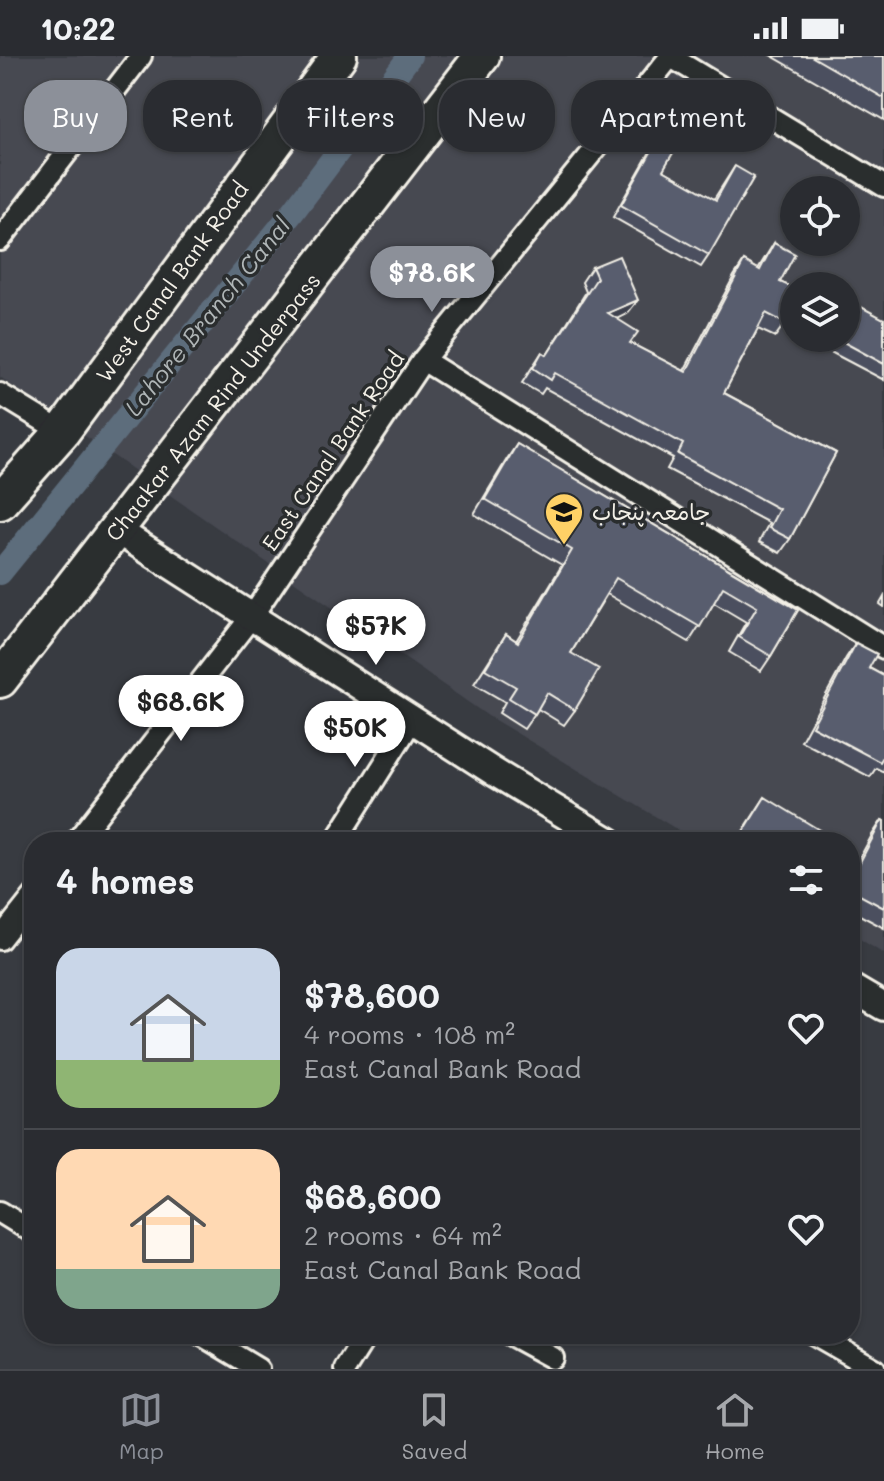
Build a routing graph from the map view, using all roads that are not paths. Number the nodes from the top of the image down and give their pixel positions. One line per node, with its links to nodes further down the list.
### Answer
1 (141, 56): 6 (street)
2 (339, 56): 9 (highway, West Canal Bank Road)
3 (482, 56): 11 (highway, Chaakar Azam Rind Underpass)
4 (671, 56): 5 (street); 7 (street, East Canal Bank Road)
5 (884, 186)
6 (0, 240)
7 (423, 360): 12 (street, East Canal Bank Road); 13 (street)
8 (0, 394): 9 (street)
9 (62, 432): 10 (highway, West Canal Bank Road)
10 (0, 502)
11 (118, 531): 12 (street); 14 (highway, Chaakar Azam Rind Underpass)
12 (252, 616): 15 (street); 16 (street, East Canal Bank Road)
13 (884, 648)
14 (0, 680)
15 (412, 720): 17 (street); 18 (street)
16 (84, 832)
17 (341, 832)
18 (576, 832)
19 (24, 909): 20 (street)
20 (0, 939)
21 (860, 993): 22 (street)
22 (884, 1007)
23 (0, 1212): 24 (street)
24 (24, 1227)
25 (230, 1344): 30 (street)
26 (361, 1344): 31 (street)
27 (527, 1344): 29 (street)
28 (831, 1344): 32 (street)
29 (553, 1358)
30 (258, 1369)
31 (345, 1369)
32 (875, 1369)

